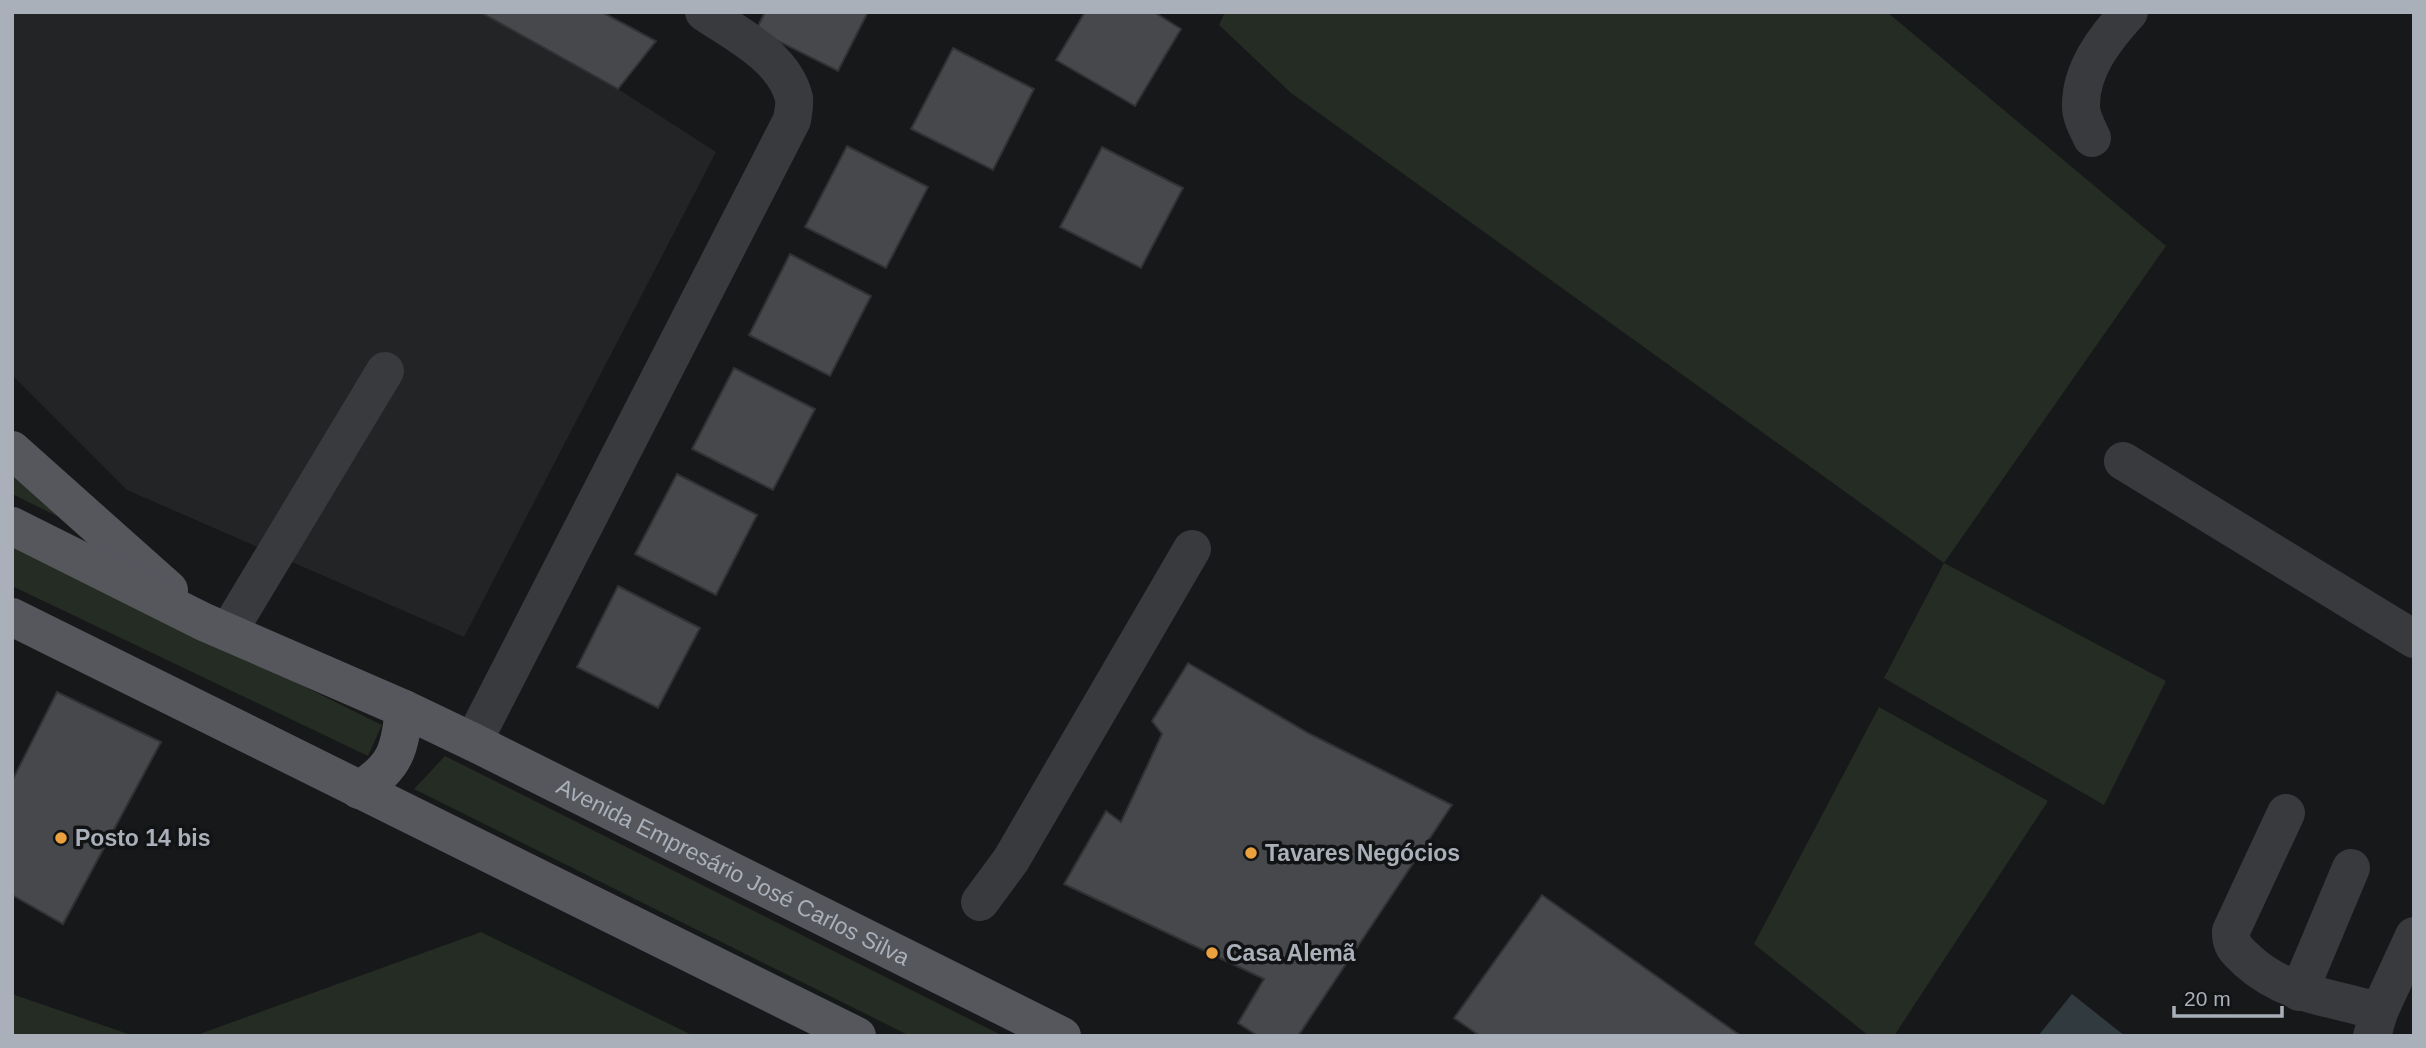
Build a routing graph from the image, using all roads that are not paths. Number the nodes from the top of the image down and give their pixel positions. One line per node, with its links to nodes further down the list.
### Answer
1 (704, 12): 13 (street)
2 (2129, 12): 3 (street)
3 (2092, 138)
4 (385, 371): 10 (street)
5 (12, 450): 10 (main road, Avenida Empresário José Carlos Silva)
6 (2123, 461): 11 (street)
7 (12, 526): 10 (main road, Avenida Empresário José Carlos Silva)
8 (1192, 550): 17 (street)
9 (12, 617): 14 (main road)
10 (216, 627): 12 (main road, Avenida Empresário José Carlos Silva)
11 (2414, 639)
12 (404, 709): 13 (main road, Avenida Empresário José Carlos Silva); 14 (main road)
13 (473, 741): 22 (main road, Avenida Empresário José Carlos Silva)
14 (359, 790): 21 (main road)
15 (2286, 813): 19 (street)
16 (2351, 868): 19 (street)
17 (980, 902)
18 (2414, 936): 20 (street)
19 (2299, 992): 20 (street)
20 (2375, 1024)
21 (857, 1036)
22 (1062, 1036)

